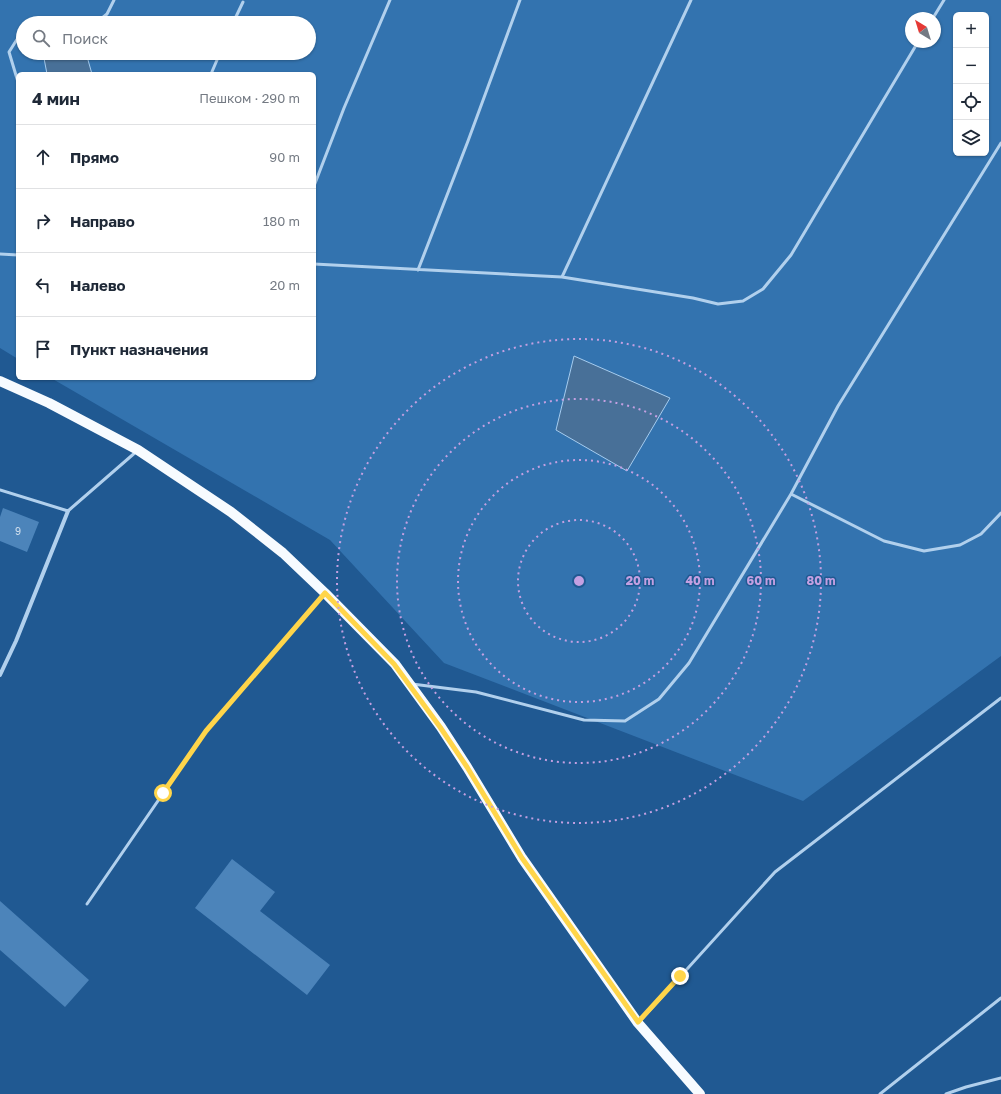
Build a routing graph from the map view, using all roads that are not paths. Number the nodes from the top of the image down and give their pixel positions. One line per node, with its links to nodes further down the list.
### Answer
1 (114, 0): 8 (lane)
2 (390, 0): 16 (lane)
3 (520, 0): 20 (lane)
4 (691, 0): 21 (lane)
5 (944, 0): 7 (lane)
6 (243, 2): 9 (lane)
7 (937, 12)
8 (105, 16)
9 (237, 16)
10 (16, 41): 14 (lane)
11 (914, 48): 21 (lane)
12 (217, 60): 13 (lane)
13 (212, 72)
14 (16, 75)
15 (1001, 143): 25 (lane)
16 (316, 181)
17 (0, 254): 18 (lane)
18 (16, 255)
19 (316, 264): 20 (lane)
20 (418, 270): 21 (lane)
21 (562, 278)
22 (0, 381): 23 (main road)
23 (138, 450): 26 (lane); 28 (main road)
24 (0, 490): 26 (lane)
25 (792, 494): 27 (lane); 30 (lane)
26 (68, 511): 29 (street)
27 (1001, 513)
28 (325, 593): 30 (main road); 32 (lane)
29 (0, 675)
30 (407, 683): 34 (main road)
31 (1001, 698): 34 (lane)
32 (87, 904)
33 (1001, 998): 37 (lane)
34 (638, 1022): 36 (main road)
35 (1001, 1078): 38 (lane)
36 (700, 1094)
37 (880, 1094)
38 (946, 1094)

